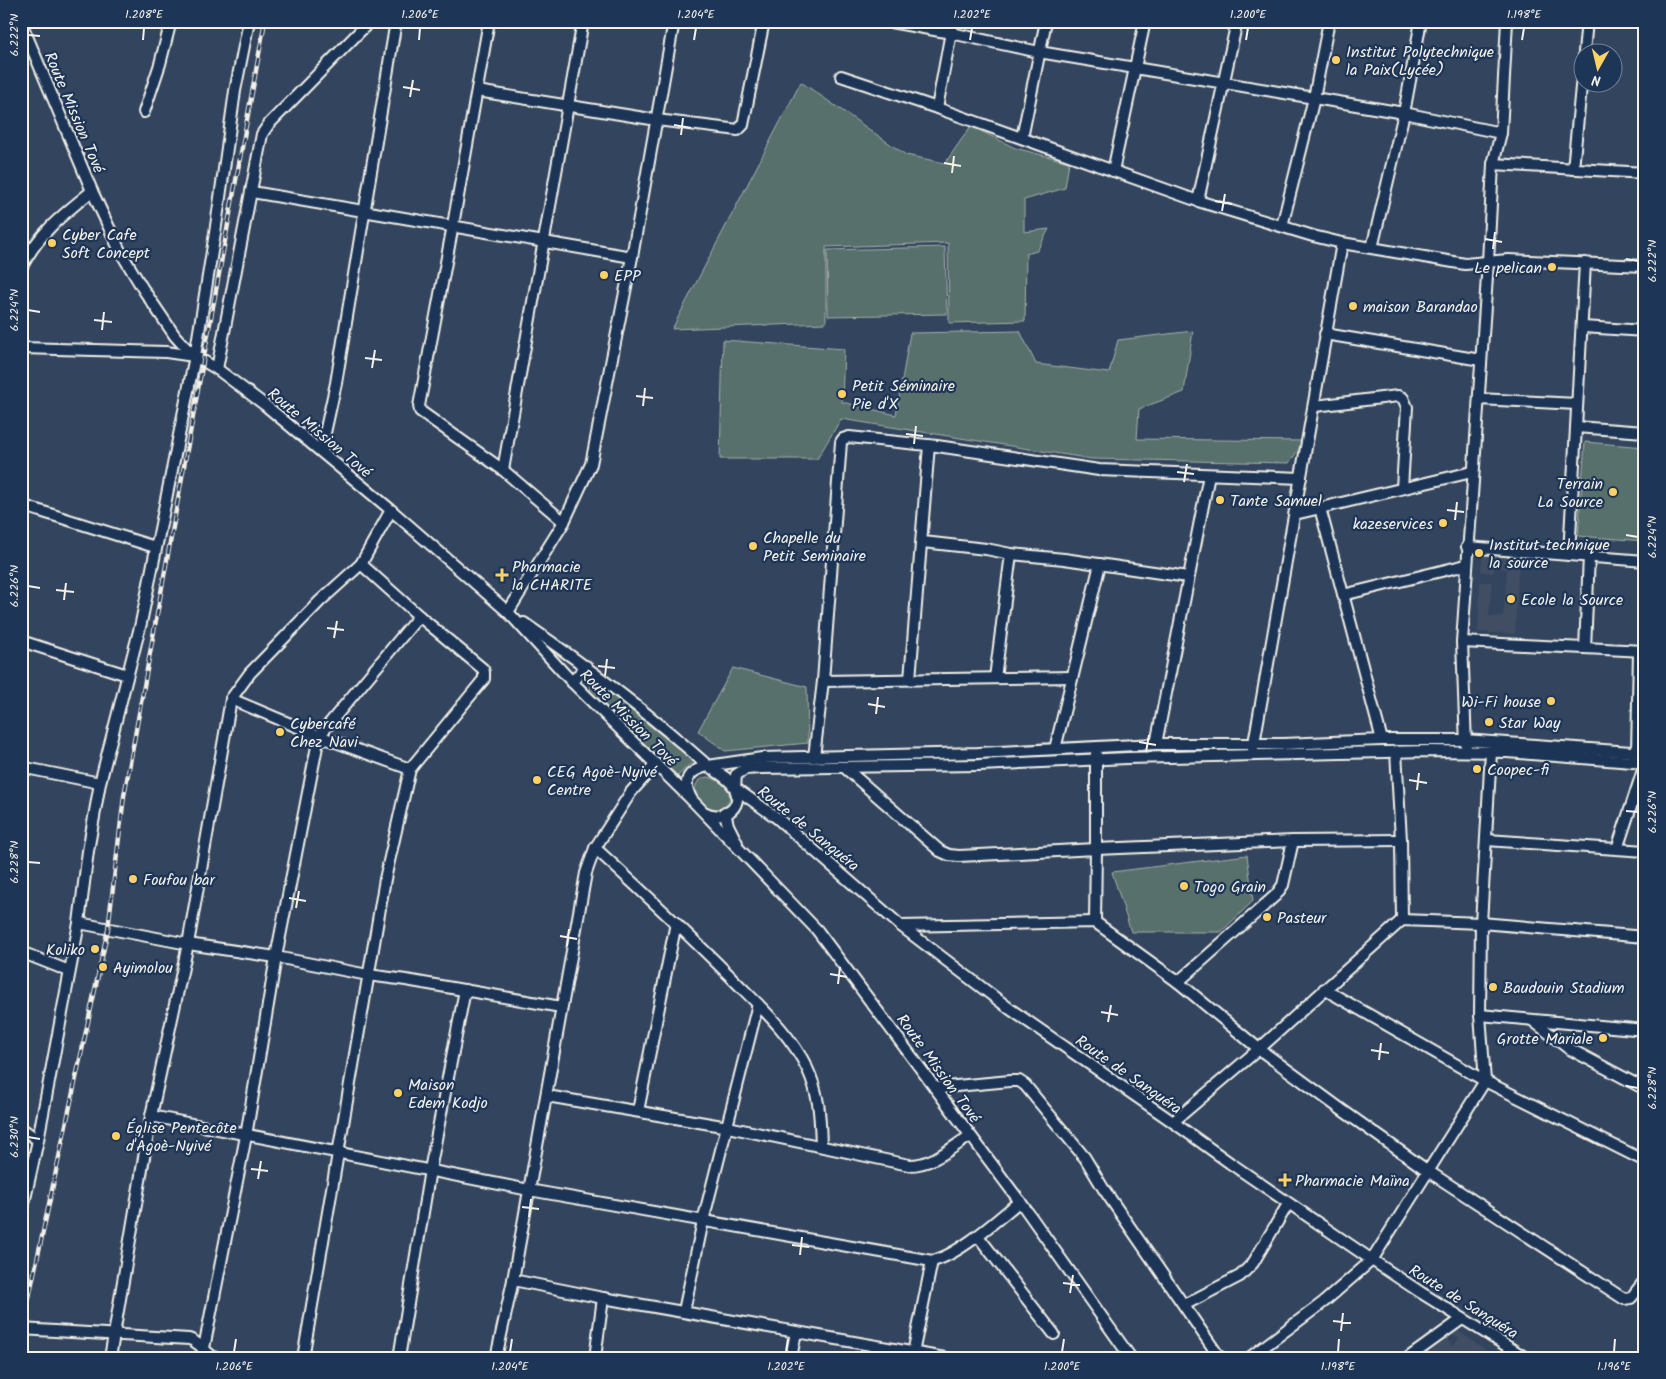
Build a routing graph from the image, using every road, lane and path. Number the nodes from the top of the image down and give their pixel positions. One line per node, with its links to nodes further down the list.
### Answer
1 (171, 21): 30 (street)
2 (249, 21): 58 (street)
3 (370, 21): 40 (street)
4 (396, 21): 42 (street)
5 (489, 21): 25 (street)
6 (583, 21): 28 (street)
7 (674, 21): 32 (street)
8 (764, 21): 32 (street)
9 (885, 21): 19 (street)
10 (953, 21): 19 (street)
11 (1046, 21): 21 (street)
12 (1145, 21): 22 (street)
13 (1237, 21): 24 (street)
14 (1329, 21): 27 (street)
15 (1421, 21): 31 (street)
16 (1507, 21): 33 (street)
17 (1587, 21): 20 (street)
18 (21, 22): 39 (street, Route Mission Tové)
19 (951, 33): 21 (street); 29 (street)
20 (1585, 42)
21 (1040, 52): 22 (street); 34 (street)
22 (1136, 67): 24 (street); 37 (street)
23 (841, 76): 29 (street)
24 (1225, 82): 27 (street); 41 (street)
25 (477, 91): 28 (street); 43 (street)
26 (1580, 92): 36 (street)
27 (1314, 98): 31 (street); 44 (street)
28 (568, 106): 32 (street); 45 (street)
29 (937, 108): 34 (street)
30 (144, 112)
31 (1404, 113): 33 (street); 48 (street)
32 (657, 120): 49 (street)
33 (1501, 133): 35 (street)
34 (1022, 138): 37 (street)
35 (1493, 164): 36 (street); 50 (street)
36 (1573, 169): 38 (street)
37 (1113, 171): 41 (street)
38 (1645, 173)
39 (92, 191): 47 (street); 58 (street, Route Mission Tové)
40 (252, 192): 42 (street); 60 (street)
41 (1198, 201): 44 (street)
42 (364, 212): 43 (street); 67 (street)
43 (453, 225): 45 (street); 68 (street)
44 (1282, 226): 46 (street)
45 (544, 241): 49 (street); 68 (street)
46 (1342, 243): 48 (street); 56 (street)
47 (26, 248): 53 (street)
48 (1372, 248): 50 (street)
49 (632, 257): 77 (street)
50 (1488, 262): 51 (street); 59 (street)
51 (1585, 263): 52 (street); 54 (street)
52 (1645, 266)
53 (21, 268)
54 (1583, 327): 55 (street); 62 (street)
55 (1645, 331)
56 (1325, 334): 59 (street); 63 (street)
57 (21, 348): 58 (street)
58 (195, 356): 60 (street, Route Mission Tové); 79 (street)
59 (1481, 360): 61 (street)
60 (217, 369): 67 (street, Route Mission Tové)
61 (1479, 399): 62 (street); 69 (street)
62 (1577, 404): 64 (street)
63 (1314, 406): 71 (street); 72 (street)
64 (1576, 427): 65 (street); 82 (street)
65 (1645, 432)
66 (929, 445): 70 (street); 78 (street); 101 (street)
67 (320, 451): 75 (street, Route Mission Tové)
68 (503, 470): 77 (street)
69 (1472, 472): 72 (street); 80 (street)
70 (1208, 475): 71 (street); 88 (street)
71 (1301, 478): 76 (street)
72 (1402, 488): 74 (street)
73 (21, 505): 79 (street)
74 (1320, 508): 76 (street); 89 (street)
75 (391, 510): 85 (street); 90 (street, Route Mission Tové)
76 (1295, 514): 110 (street)
77 (564, 522): 90 (street)
78 (922, 542): 81 (street); 100 (street)
79 (155, 547): 97 (street)
80 (1467, 547): 82 (street); 87 (street)
81 (1011, 554): 86 (street); 99 (street)
82 (1569, 555): 83 (street)
83 (1589, 556): 84 (street); 94 (street)
84 (1645, 561)
85 (361, 564): 91 (street); 103 (street)
86 (1100, 564): 88 (street); 98 (street)
87 (1466, 565): 89 (street); 93 (street)
88 (1188, 577): 107 (street)
89 (1343, 595): 105 (street)
90 (508, 612): 96 (street); 102 (street, Route Mission Tové)
91 (419, 616): 104 (street); 122 (street)
92 (21, 641): 97 (street)
93 (1462, 642): 94 (street); 106 (street)
94 (1585, 648): 95 (street)
95 (1642, 651): 114 (street)
96 (586, 666): 102 (street); 119 (street)
97 (127, 675): 123 (street)
98 (1072, 677): 99 (street); 109 (street)
99 (995, 678): 100 (street)
100 (910, 679): 101 (street)
101 (823, 681): 115 (street)
102 (572, 682): 118 (street, Route Mission Tové)
103 (231, 699): 104 (street); 145 (street)
104 (319, 736): 122 (street); 147 (street)
105 (1382, 740): 106 (street); 110 (street)
106 (1464, 740): 112 (street); 114 (street)
107 (1156, 744): 108 (street); 110 (street)
108 (1095, 747): 109 (street); 116 (street)
109 (1055, 748): 115 (street)
110 (1253, 749): 111 (street); 116 (street)
111 (1396, 751): 112 (street); 130 (street)
112 (1467, 751): 113 (street)
113 (1491, 752): 117 (street); 131 (street)
114 (1641, 753)
115 (814, 757): 119 (street)
116 (1096, 760): 121 (street); 134 (street)
117 (1645, 763): 135 (street)
118 (656, 764): 125 (street, Route Mission Tové); 133 (street)
119 (708, 766): 124 (street, Route de Sanguéra); 125 (street)
120 (21, 767): 123 (street)
121 (844, 767): 124 (street); 134 (street)
122 (410, 769): 149 (street)
123 (100, 783): 140 (street)
124 (735, 788): 126 (street); 129 (street, Route de Sanguéra)
125 (692, 800): 127 (street, Route Mission Tové)
126 (735, 804): 128 (street); 129 (street)
127 (704, 812): 128 (street); 137 (street, Route Mission Tové)
128 (728, 813): 137 (street)
129 (777, 818): 143 (street, Route de Sanguéra)
130 (1401, 840): 132 (street); 138 (street)
131 (1487, 840): 135 (street); 142 (street)
132 (1293, 841): 134 (street); 150 (street)
133 (595, 848): 141 (street); 154 (street)
134 (1096, 849): 139 (street)
135 (1617, 849): 136 (street)
136 (1645, 852)
137 (743, 855): 160 (street, Route Mission Tové)
138 (1402, 920): 142 (street); 151 (street)
139 (1095, 922): 143 (street); 150 (street)
140 (79, 923): 145 (street); 148 (street)
141 (676, 923): 153 (street); 163 (street)
142 (1481, 923): 144 (street); 155 (street)
143 (901, 926): 165 (street, Route de Sanguéra)
144 (1645, 937)
145 (188, 944): 147 (street); 164 (street)
146 (21, 952): 148 (street)
147 (276, 957): 149 (street); 168 (street)
148 (69, 971): 170 (street)
149 (368, 975): 152 (street); 172 (street)
150 (1178, 982): 158 (street)
151 (1324, 989): 158 (street); 159 (street)
152 (465, 990): 154 (street); 174 (street)
153 (758, 1004): 166 (street); 171 (street)
154 (562, 1007): 162 (street)
155 (1480, 1015): 156 (street); 159 (street)
156 (1532, 1020): 157 (street); 161 (street)
157 (1645, 1030)
158 (1259, 1049): 165 (street); 175 (street)
159 (1485, 1080): 173 (street); 175 (street)
160 (935, 1088): 169 (street, Route Mission Tové); 187 (street)
161 (1645, 1089)
162 (547, 1096): 163 (street); 176 (street)
163 (638, 1111): 166 (street)
164 (151, 1116): 168 (street); 193 (street)
165 (1173, 1122): 178 (street, Route de Sanguéra)
166 (728, 1127): 171 (street); 180 (street)
167 (21, 1128): 170 (street)
168 (246, 1136): 172 (street); 194 (street)
169 (970, 1136): 171 (street); 177 (street, Route Mission Tové)
170 (38, 1140): 179 (street)
171 (821, 1146)
172 (338, 1152): 174 (street); 198 (street)
173 (1645, 1161)
174 (430, 1170): 176 (street); 199 (street)
175 (1428, 1171): 182 (street); 185 (street)
176 (529, 1190): 180 (street); 184 (street)
177 (1020, 1202): 181 (street); 204 (street, Route Mission Tové)
178 (1288, 1204): 182 (street, Route de Sanguéra); 187 (street)
179 (21, 1217)
180 (703, 1221): 183 (street); 188 (street)
181 (978, 1236): 183 (street); 192 (street)
182 (1372, 1260): 189 (street, Route de Sanguéra); 206 (street)
183 (932, 1261): 195 (street)
184 (513, 1280): 186 (street); 200 (street)
185 (1645, 1280)
186 (603, 1298): 188 (street); 201 (street)
187 (1184, 1305): 205 (street)
188 (684, 1311): 191 (street)
189 (1462, 1319): 207 (street); 208 (street, Route de Sanguéra)
190 (21, 1329): 193 (street)
191 (796, 1332): 195 (street); 202 (street)
192 (1054, 1334)
193 (114, 1335): 194 (street); 196 (street)
194 (203, 1354): 197 (street)
195 (913, 1355): 203 (street)
196 (110, 1358)
197 (215, 1358)
198 (304, 1358)
199 (399, 1358)
200 (496, 1358)
201 (596, 1358)
202 (792, 1358)
203 (945, 1358)
204 (1131, 1358)
205 (1220, 1358)
206 (1249, 1358)
207 (1408, 1358)
208 (1526, 1358)

